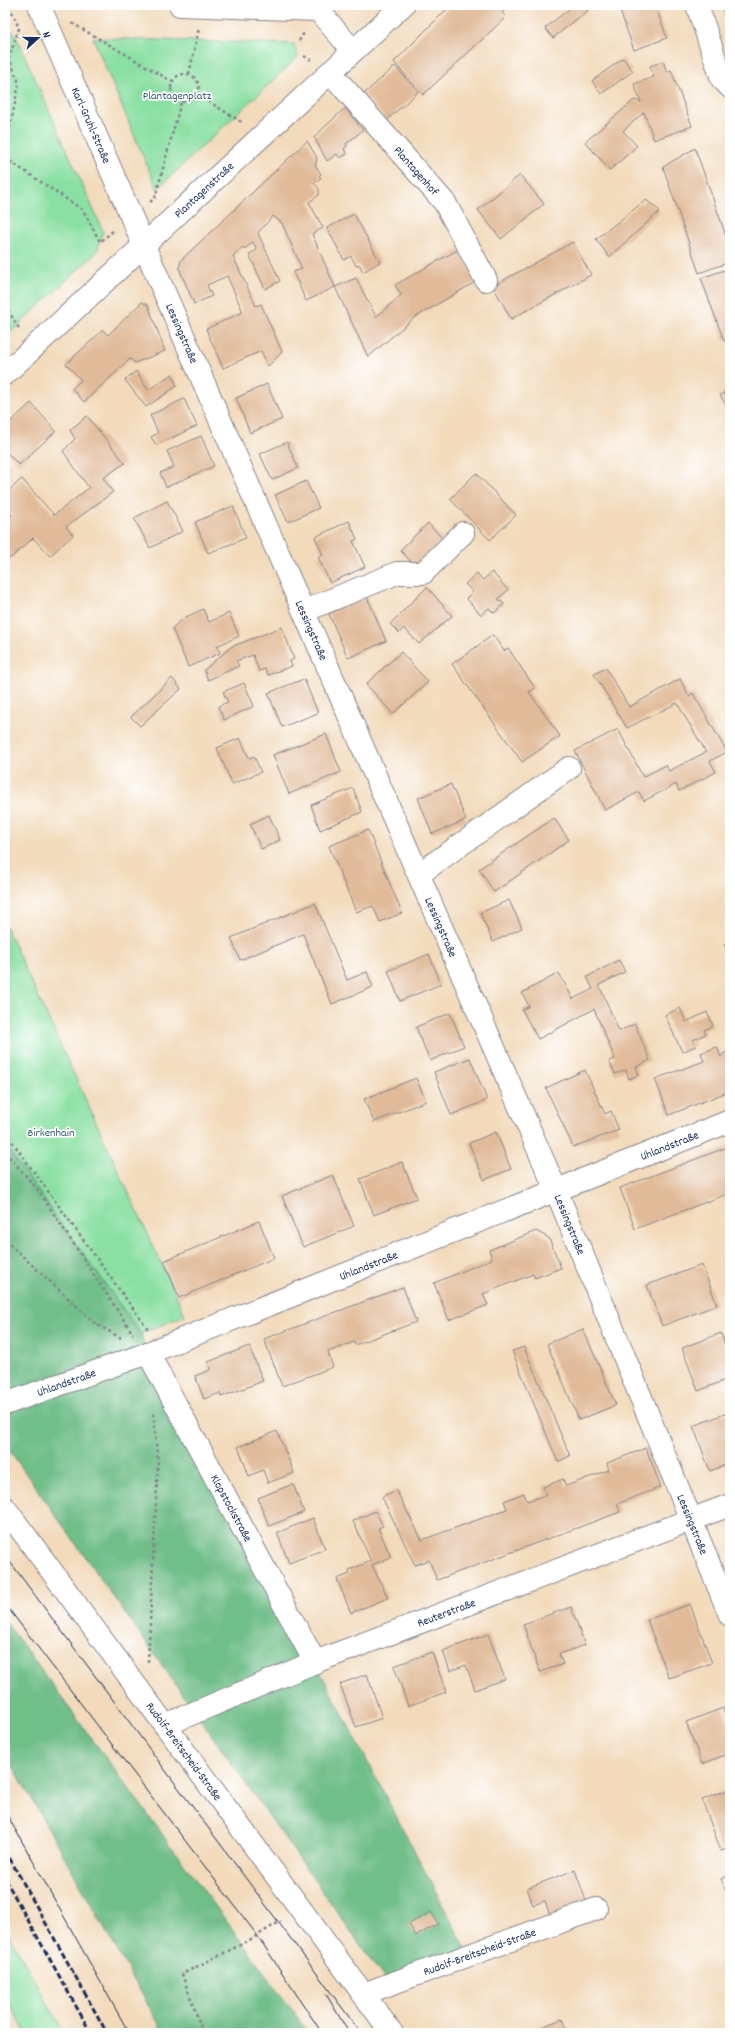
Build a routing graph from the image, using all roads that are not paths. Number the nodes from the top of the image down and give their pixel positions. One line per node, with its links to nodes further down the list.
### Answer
1 (39, 5): 10 (street, Karl-Gruhl-Straße)
2 (180, 5): 5 (street)
3 (403, 5): 7 (street, Plantagenstraße)
4 (697, 5): 9 (street)
5 (203, 6): 6 (street)
6 (318, 8): 7 (street)
7 (352, 51): 8 (street, Plantagenstraße)
8 (330, 72): 10 (street, Plantagenstraße); 11 (street, Plantagenhof)
9 (730, 87)
10 (144, 244): 12 (street, Plantagenstraße); 14 (street, Lessingstraße)
11 (486, 280)
12 (5, 374)
13 (463, 534): 14 (street)
14 (304, 611): 16 (street, Lessingstraße)
15 (569, 768): 16 (street)
16 (419, 874): 18 (street, Lessingstraße)
17 (730, 1121): 18 (street, Uhlandstraße)
18 (556, 1190): 19 (street, Uhlandstraße); 23 (street, Lessingstraße)
19 (148, 1353): 20 (street, Uhlandstraße); 25 (street, Klopstockstraße)
20 (5, 1404)
21 (730, 1505): 23 (street, Reuterstraße)
22 (5, 1508): 26 (street, Rudolf-Breitscheid-Straße)
23 (691, 1520): 24 (street, Lessingstraße); 25 (street, Reuterstraße)
24 (730, 1615)
25 (315, 1662): 26 (street, Reuterstraße)
26 (166, 1725): 28 (street, Rudolf-Breitscheid-Straße)
27 (596, 1909): 28 (street, Rudolf-Breitscheid-Straße)
28 (363, 1994): 29 (street, Rudolf-Breitscheid-Straße)
29 (392, 2033)

